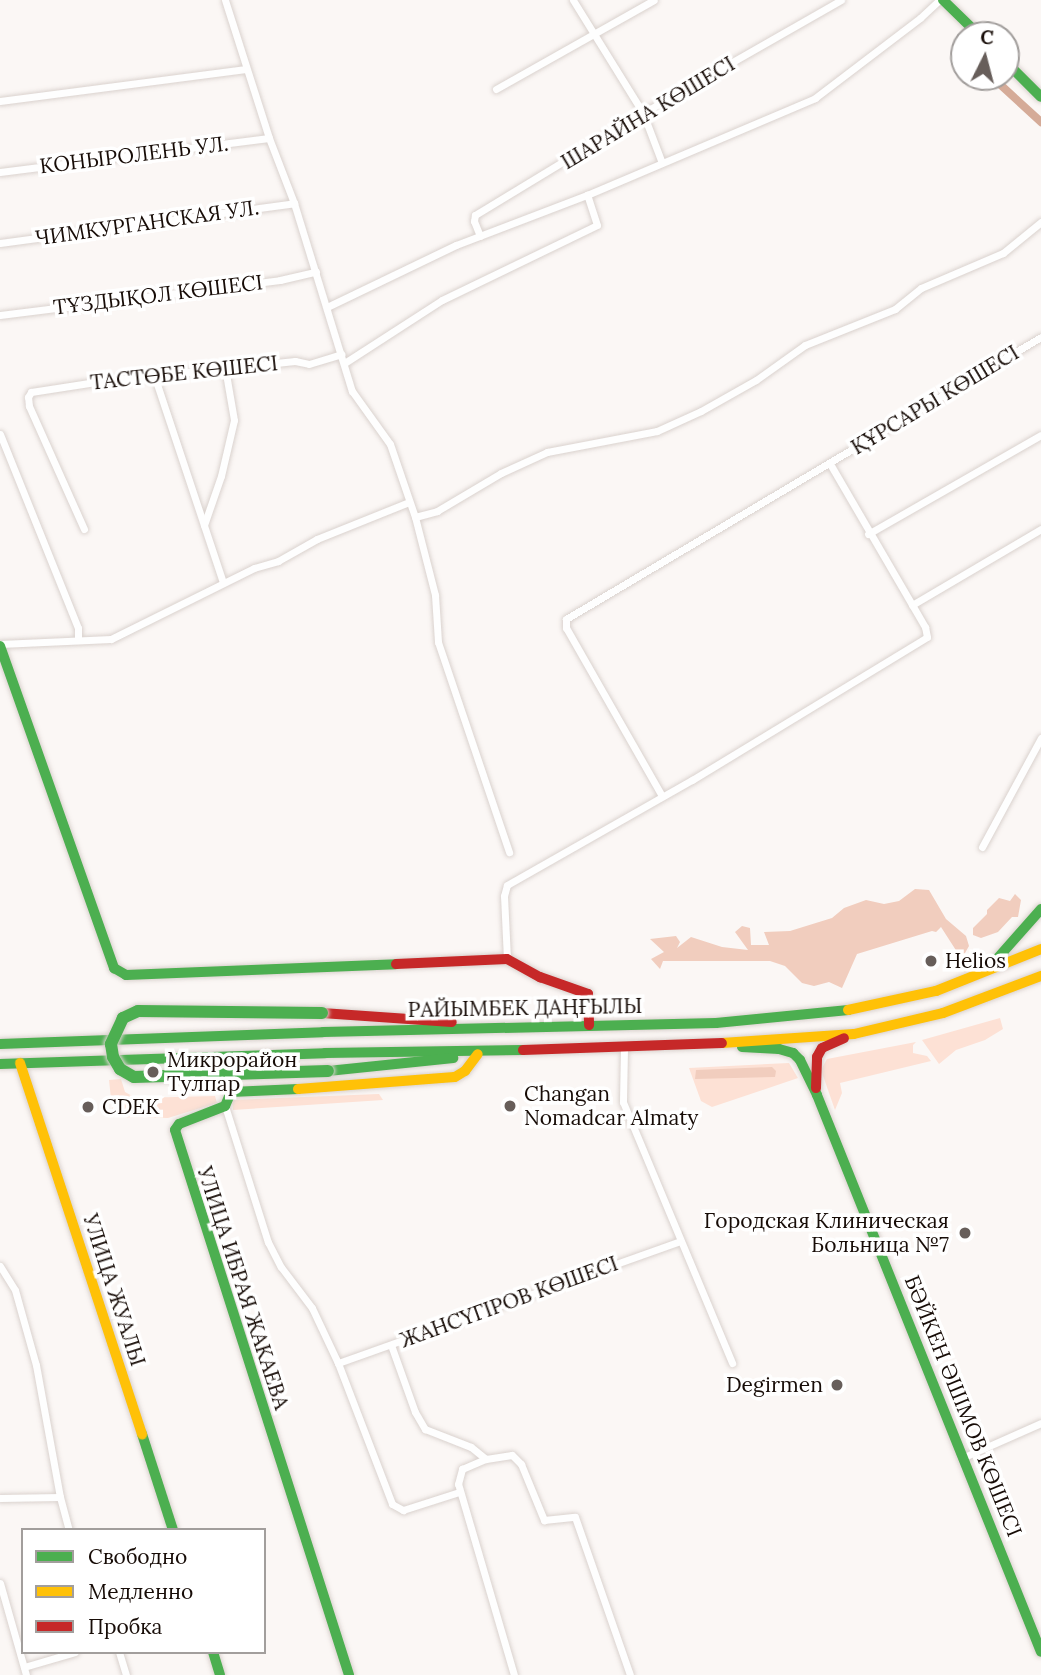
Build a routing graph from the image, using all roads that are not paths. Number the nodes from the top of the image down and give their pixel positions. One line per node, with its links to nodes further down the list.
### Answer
1 (225, 0): 8 (street)
2 (573, 0): 7 (street)
3 (654, 0): 7 (street)
4 (841, 0): 13 (street, ШАРАЙНА КӨШЕСІ)
5 (941, 0): 6 (main road); 15 (street)
6 (964, 21)
7 (594, 34): 10 (street); 13 (street)
8 (246, 69): 12 (street); 14 (street)
9 (1020, 76): 11 (main road)
10 (496, 89)
11 (1041, 97)
12 (0, 101)
13 (643, 113): 15 (street); 20 (street, ШАРАЙНА КӨШЕСІ)
14 (269, 138): 16 (street, КОНЫРОЛЕНЬ УЛ.); 18 (street)
15 (662, 163): 17 (street)
16 (0, 172)
17 (587, 195): 20 (street); 26 (street, ТАСТӨБЕ КӨШЕСІ)
18 (294, 203): 21 (street, ЧИМКУРГАНСКАЯ УЛ.); 22 (street)
19 (1041, 222): 33 (street)
20 (480, 236): 23 (street)
21 (0, 243)
22 (316, 272): 23 (street); 24 (street, ТҰЗДЫҚОЛ КӨШЕСІ)
23 (327, 307): 26 (street)
24 (0, 315)
25 (1041, 337): 31 (street, ҚҰРСАРЫ КӨШЕСІ)
26 (344, 358): 27 (street, ТАСТӨБЕ КӨШЕСІ); 32 (street)
27 (225, 368): 28 (street, ТАСТӨБЕ КӨШЕСІ); 34 (street)
28 (154, 375): 34 (street); 35 (street, ТАСТӨБЕ КӨШЕСІ)
29 (0, 434): 40 (street)
30 (1041, 435): 37 (street)
31 (830, 464): 37 (street); 43 (street, ҚҰРСАРЫ КӨШЕСІ)
32 (409, 502): 33 (street); 38 (street)
33 (415, 517): 45 (street)
34 (204, 525): 38 (street)
35 (84, 529)
36 (1041, 529): 39 (street)
37 (868, 534): 39 (street)
38 (223, 583): 40 (street)
39 (912, 605): 43 (street)
40 (78, 640): 41 (street)
41 (0, 645): 48 (main road)
42 (1041, 738): 44 (street)
43 (662, 796): 48 (street)
44 (982, 846)
45 (509, 852)
46 (1041, 909): 49 (main road)
47 (1041, 949): 49 (main road, РАЙЫМБЕК ДАҢҒЫЛЫ)
48 (507, 960): 51 (main road)
49 (986, 972): 51 (main road, РАЙЫМБЕК ДАҢҒЫЛЫ)
50 (1041, 976): 53 (main road, РАЙЫМБЕК ДАҢҒЫЛЫ)
51 (589, 1025): 52 (main road, РАЙЫМБЕК ДАҢҒЫЛЫ)
52 (504, 1027): 54 (main road, РАЙЫМБЕК ДАҢҒЫЛЫ); 61 (main road, bridge)
53 (854, 1034): 55 (main road, РАЙЫМБЕК ДАҢҒЫЛЫ); 63 (main road)
54 (0, 1044)
55 (717, 1046): 56 (main road, РАЙЫМБЕК ДАҢҒЫЛЫ); 63 (main road, БӘЙКЕН ӘШІМОВ КӨШЕСІ)
56 (624, 1049): 57 (main road, РАЙЫМБЕК ДАҢҒЫЛЫ); 65 (street)
57 (505, 1051): 58 (main road); 59 (main road, РАЙЫМБЕК ДАҢҒЫЛЫ)
58 (478, 1054): 61 (main road); 62 (main road)
59 (20, 1063): 60 (main road, РАЙЫМБЕК ДАҢҒЫЛЫ); 77 (main road, УЛИЦА ЖУАЛЫ)
60 (0, 1064)
61 (386, 1067): 62 (street)
62 (387, 1084): 64 (main road, УЛИЦА ИБРАЯ ЖАКАЕВА)
63 (817, 1095): 71 (main road, БӘЙКЕН ӘШІМОВ КӨШЕСІ)
64 (225, 1106): 68 (street); 86 (main road, УЛИЦА ИБРАЯ ЖАКАЕВА)
65 (680, 1241): 67 (street, ЖАНСҮГІРОВ КӨШЕСІ); 69 (street)
66 (0, 1266): 74 (street)
67 (391, 1345): 68 (street, ЖАНСҮГІРОВ КӨШЕСІ); 72 (street)
68 (338, 1363): 73 (street)
69 (732, 1363)
70 (1041, 1423): 71 (street)
71 (962, 1458): 79 (main road, БӘЙКЕН ӘШІМОВ КӨШЕСІ)
72 (486, 1459): 73 (street); 88 (street)
73 (459, 1492): 87 (street)
74 (60, 1497): 75 (street); 76 (street)
75 (0, 1498)
76 (68, 1528)
77 (172, 1528)
78 (0, 1583): 83 (street)
79 (1041, 1652)
80 (70, 1654): 83 (street)
81 (120, 1654): 84 (street)
82 (214, 1654): 85 (main road)
83 (25, 1671)
84 (126, 1675)
85 (220, 1675)
86 (349, 1675)
87 (514, 1675)
88 (630, 1675)

